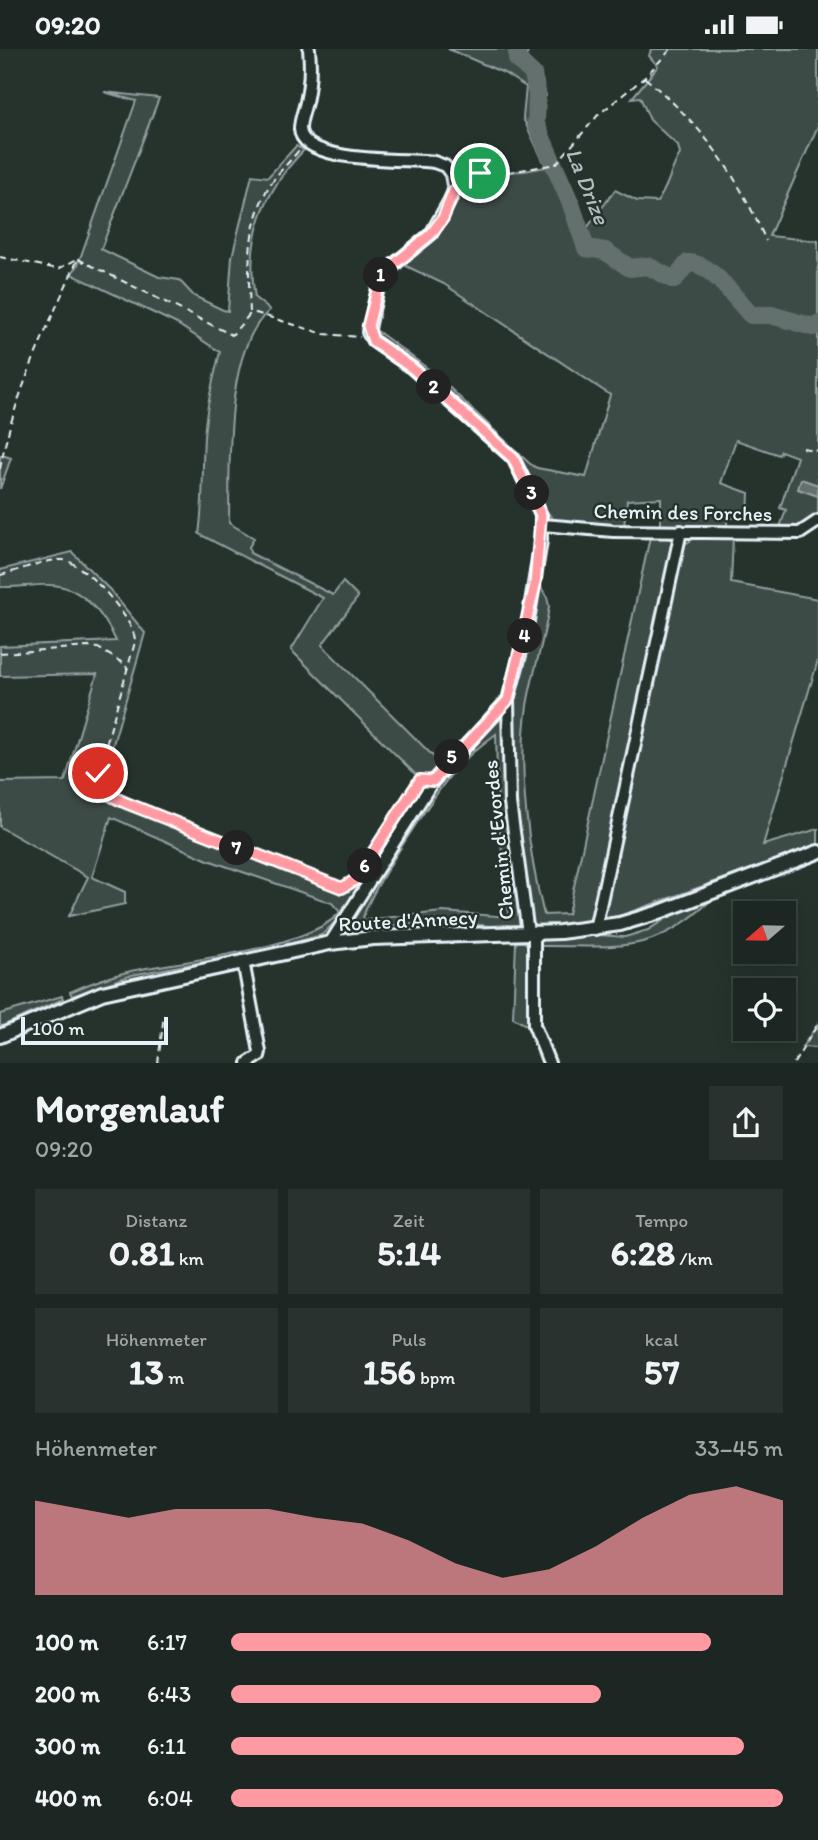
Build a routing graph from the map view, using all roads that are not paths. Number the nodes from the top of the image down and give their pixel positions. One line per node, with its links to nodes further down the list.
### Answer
1 (309, 49): 3 (street, Chemin d'Evordes)
2 (818, 521): 4 (street, Chemin des Forches)
3 (542, 525): 4 (street, Chemin des Forches); 5 (street, Chemin d'Evordes)
4 (681, 531): 7 (street)
5 (508, 700): 8 (street, Chemin d'Evordes); 9 (street, Chemin d'Evordes)
6 (818, 852): 7 (main road, Route d'Annecy)
7 (595, 929): 8 (main road, Route d'Annecy)
8 (531, 933): 9 (main road, Route d'Annecy); 13 (street, Chemin d'Evordes)
9 (330, 943): 10 (main road, Route d'Annecy)
10 (243, 961): 11 (main road, Route d'Annecy); 12 (street)
11 (0, 1036)
12 (248, 1063)
13 (549, 1063)

